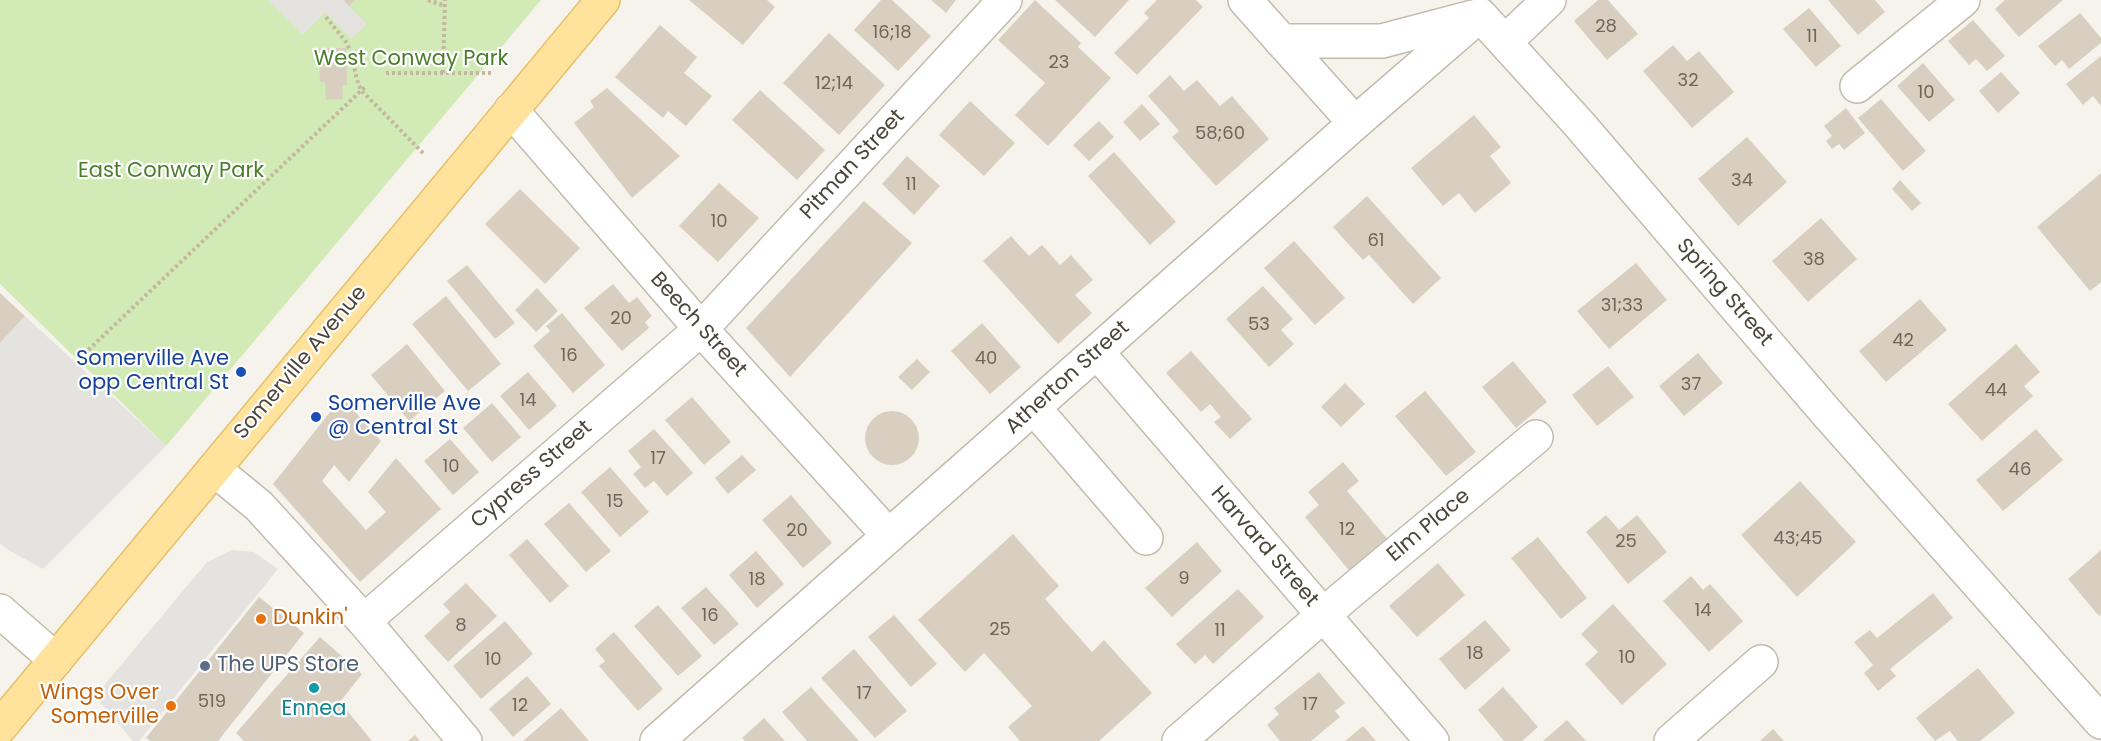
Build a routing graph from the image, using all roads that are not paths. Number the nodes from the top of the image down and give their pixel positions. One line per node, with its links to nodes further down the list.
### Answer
1 (603, 0): 10 (main road, Somerville Avenue)
2 (1005, 0): 12 (street, Pitman Street)
3 (1245, 0): 7 (street)
4 (1549, 0): 8 (street)
5 (1963, 0): 9 (street)
6 (1480, 8): 7 (street); 8 (street, Spring Street); 11 (street, Atherton Street)
7 (1281, 41): 11 (street)
8 (1505, 42): 24 (street, Spring Street)
9 (1857, 86)
10 (511, 110): 12 (street, Beech Street); 16 (main road, Somerville Avenue)
11 (1355, 123): 13 (street, Atherton Street)
12 (701, 329): 17 (street, Beech Street); 21 (street, Cypress Street)
13 (1097, 352): 14 (street, Atherton Street); 20 (street, Harvard Street)
14 (1035, 408): 17 (street, Atherton Street); 18 (street)
15 (1536, 437): 20 (street, Elm Place)
16 (214, 469): 21 (street); 22 (main road, Somerville Avenue)
17 (889, 536): 27 (street, Atherton Street)
18 (1146, 538)
19 (0, 611): 22 (street)
20 (1322, 616): 28 (street, Elm Place); 29 (street, Harvard Street)
21 (364, 621): 26 (street)
22 (56, 660): 25 (main road, Somerville Avenue)
23 (1761, 662): 30 (street)
24 (2101, 722)
25 (0, 727)
26 (465, 741)
27 (657, 741)
28 (1179, 741)
29 (1432, 741)
30 (1671, 741)

